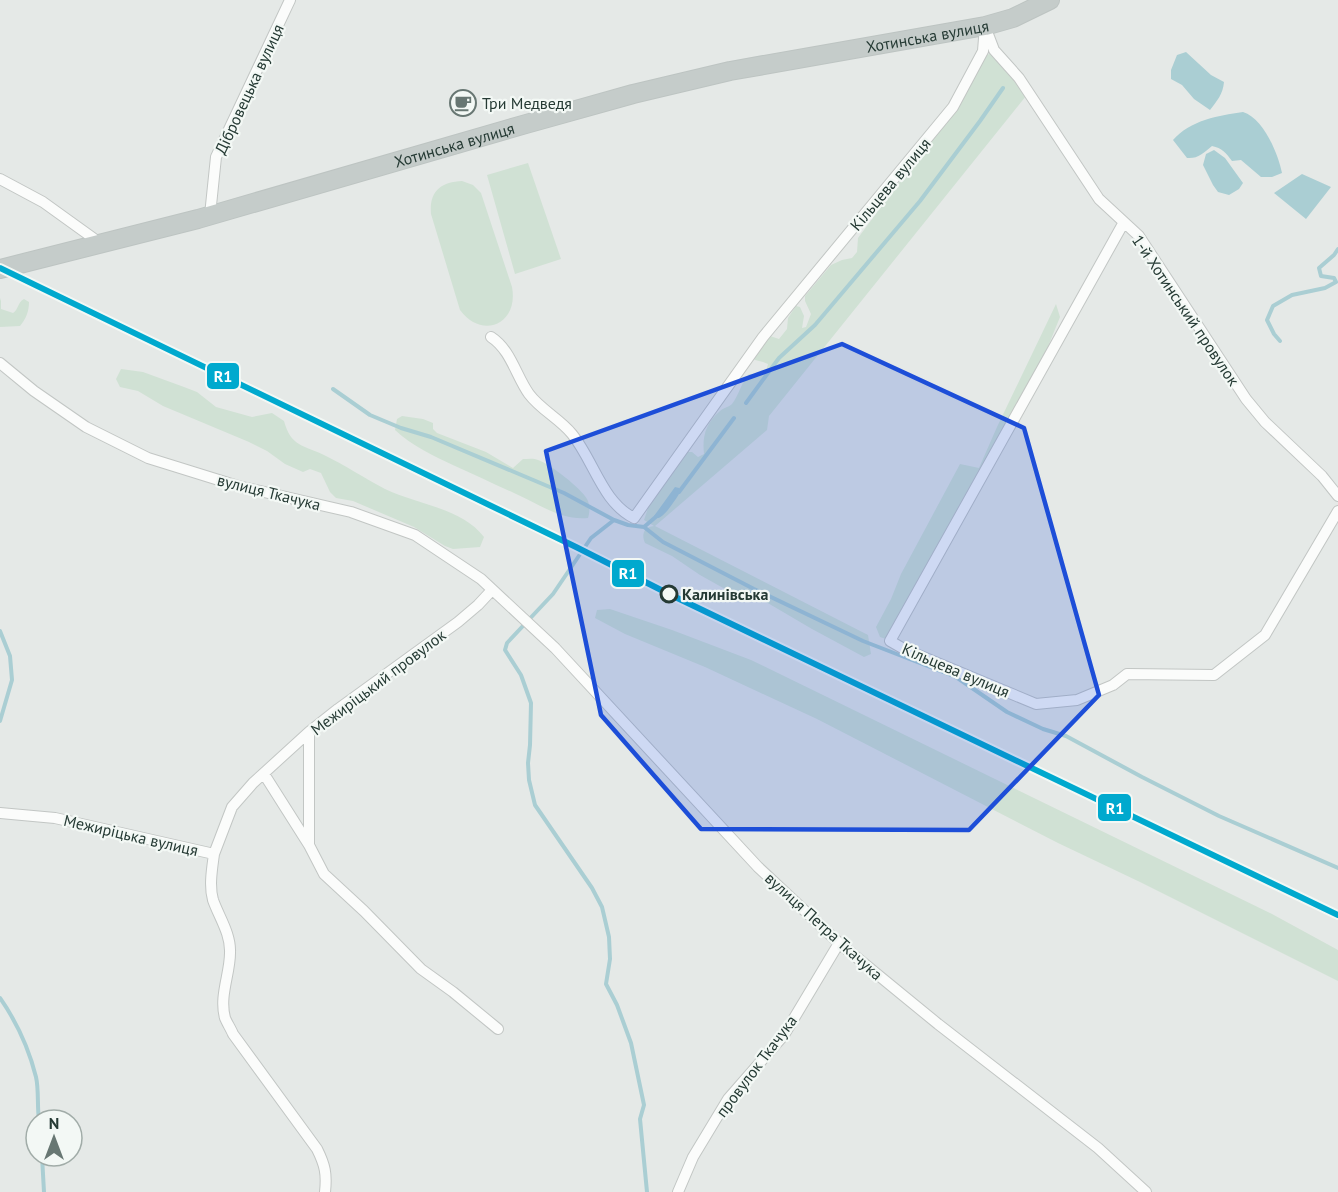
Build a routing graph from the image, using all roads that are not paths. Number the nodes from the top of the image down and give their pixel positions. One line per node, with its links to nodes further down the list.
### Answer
1 (290, 0): 5 (street, Дібровецька вулиця)
2 (1050, 0): 3 (highway, Хотинська вулиця)
3 (985, 26): 5 (highway, Хотинська вулиця); 6 (street, 1-й Хотинський провулок); 9 (street, Кільцева вулиця)
4 (0, 179): 7 (street)
5 (210, 215): 7 (highway, Хотинська вулиця)
6 (1124, 222): 11 (street, 1-й Хотинський провулок); 12 (street, Кільцева вулиця)
7 (100, 245): 8 (highway, Хотинська вулиця)
8 (0, 269)
9 (491, 337)
10 (0, 363): 13 (street, вулиця Ткачука)
11 (1338, 496)
12 (1338, 511)
13 (492, 590): 14 (street, вулиця Ткачука); 15 (street, Межиріцький провулок)
14 (533, 627): 20 (street, вулиця Петра Ткачука)
15 (309, 732): 16 (street, Межиріцький провулок); 18 (street)
16 (264, 774): 18 (street); 19 (street, Межиріцький провулок)
17 (0, 813): 19 (street, Межиріцька вулиця)
18 (309, 845): 21 (street)
19 (214, 854): 22 (street, Межиріцька вулиця)
20 (839, 943): 23 (street, провулок Ткачука); 24 (street, вулиця Петра Ткачука)
21 (498, 1029)
22 (325, 1192)
23 (678, 1192)
24 (1146, 1192)

